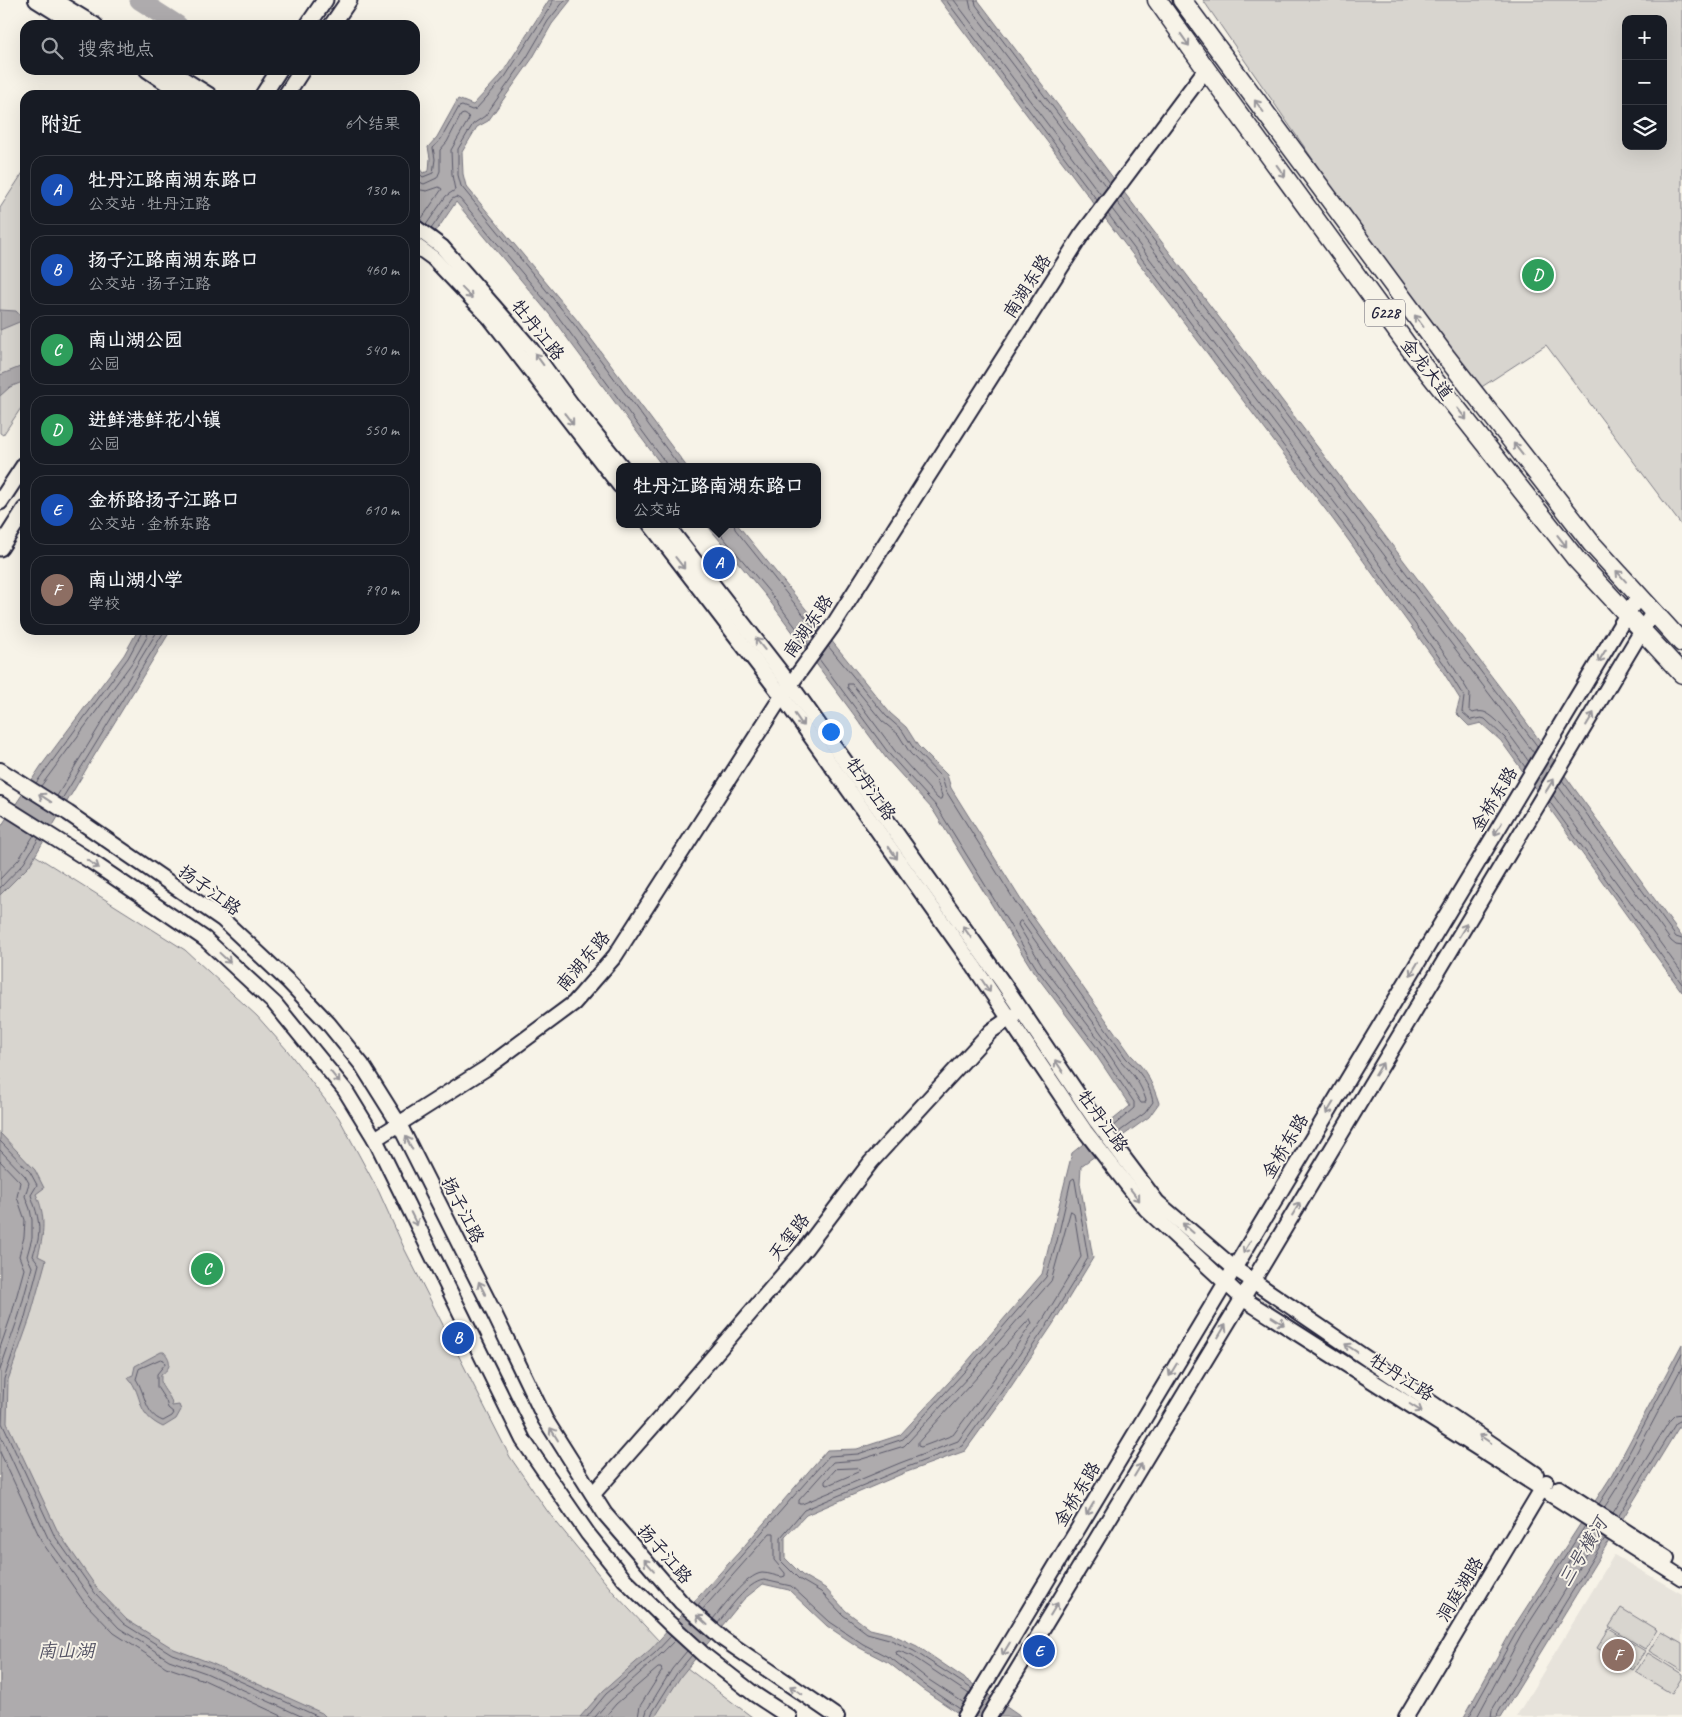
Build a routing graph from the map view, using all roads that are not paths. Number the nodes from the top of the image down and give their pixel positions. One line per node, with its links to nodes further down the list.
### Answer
1 (36, 0): 7 (street)
2 (54, 0): 8 (street)
3 (324, 0): 9 (main road)
4 (349, 0): 10 (main road)
5 (1157, 0): 11 (highway, 金龙大道 / G228, one-way to 11)
6 (1182, 0): 30 (highway, 金龙大道 / G228, one-way to 6)
7 (68, 20)
8 (87, 20)
9 (311, 20)
10 (335, 20)
11 (1206, 69): 32 (highway, 金龙大道 / G228, one-way to 32); 36 (street, 南湖东路)
12 (154, 75): 16 (street)
13 (176, 75): 17 (street)
14 (276, 75): 18 (main road)
15 (299, 75): 19 (main road)
16 (177, 90)
17 (201, 90)
18 (266, 90)
19 (289, 90)
20 (420, 231): 22 (street, 牡丹江路, one-way to 20)
21 (420, 249): 24 (street, 牡丹江路, one-way to 24)
22 (619, 463)
23 (20, 472): 25 (main road)
24 (616, 481)
25 (0, 502)
26 (20, 517): 29 (main road)
27 (653, 528): 37 (street, 牡丹江路, one-way to 37)
28 (669, 528): 36 (street, 牡丹江路, one-way to 28)
29 (0, 548)
30 (1639, 596): 31 (highway, 金龙大道 / G228); 32 (street, 金桥东路)
31 (1653, 612): 33 (street); 34 (highway, 金龙大道 / G228)
32 (1627, 614): 33 (highway, 金龙大道 / G228); 45 (street, 金桥东路, one-way to 45)
33 (1642, 632): 35 (highway, 金龙大道 / G228); 46 (street, one-way to 33)
34 (1682, 643)
35 (1682, 674)
36 (790, 684): 37 (street, 南湖东路); 40 (street, 牡丹江路, one-way to 36)
37 (782, 696): 41 (street, 牡丹江路, one-way to 41); 42 (street, 南湖东路)
38 (0, 770): 42 (street, 扬子江路, one-way to 38)
39 (4, 806): 43 (street, one-way to 43)
40 (1022, 1011): 41 (street, 天玺路); 44 (street, 牡丹江路, one-way to 40)
41 (1008, 1019): 44 (street, 牡丹江路); 50 (street, 天玺路)
42 (399, 1124): 43 (street, 南湖东路); 50 (street, 扬子江路, one-way to 42)
43 (375, 1139): 54 (street, one-way to 54)
44 (1110, 1153): 45 (street, 牡丹江路, one-way to 44); 47 (street, 牡丹江路, one-way to 47)
45 (1234, 1268): 46 (street, 牡丹江路); 47 (street, 金桥东路)
46 (1253, 1281): 48 (street); 49 (street, 牡丹江路, one-way to 46)
47 (1225, 1283): 48 (street, 牡丹江路); 56 (street, 金桥东路, one-way to 56)
48 (1242, 1298): 49 (street, 牡丹江路, one-way to 49); 57 (street, one-way to 48)
49 (1544, 1485): 51 (street, 牡丹江路); 58 (street, 洞庭湖路)
50 (593, 1494): 55 (street, 扬子江路, one-way to 50)
51 (1623, 1535): 52 (street, 牡丹江路); 53 (street, 牡丹江路)
52 (1682, 1568)
53 (1682, 1578)
54 (789, 1717)
55 (837, 1717)
56 (965, 1717)
57 (989, 1717)
58 (1406, 1717)

